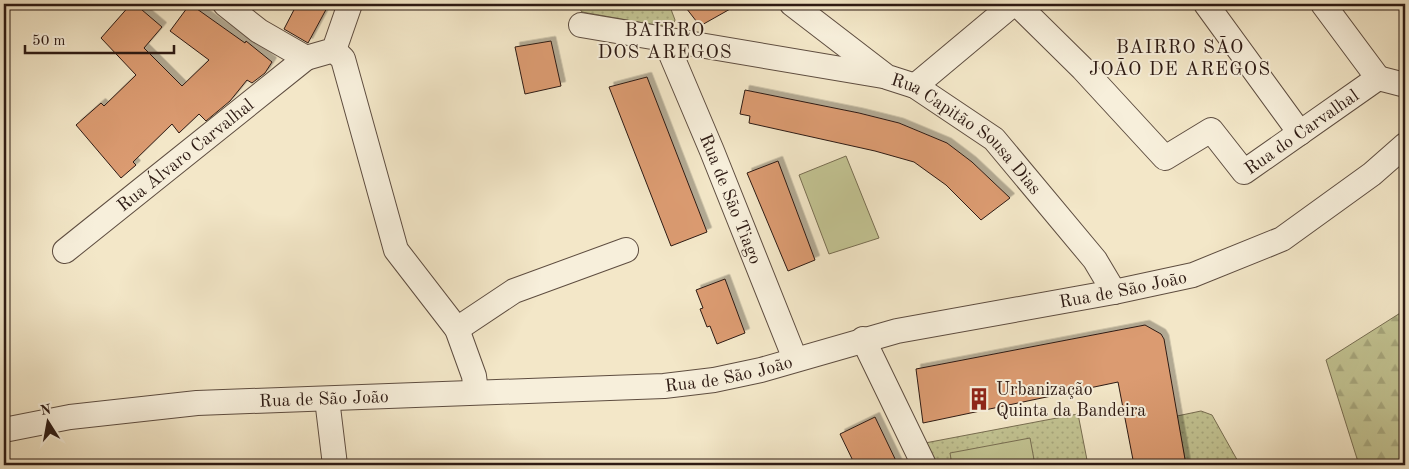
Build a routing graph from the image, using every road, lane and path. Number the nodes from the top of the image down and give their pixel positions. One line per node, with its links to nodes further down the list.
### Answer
1 (225, 4): 11 (street)
2 (350, 4): 10 (street)
3 (792, 4): 12 (street, Rua Capitão Sousa Dias)
4 (1012, 4): 15 (street)
5 (1017, 4): 16 (street, Rua do Carvalhal)
6 (1206, 4): 16 (street)
7 (1324, 4): 13 (street)
8 (581, 25): 9 (street)
9 (665, 40): 12 (street); 23 (street, Rua de São Tiago)
10 (334, 50): 11 (street); 21 (street)
11 (306, 58): 19 (street, Rua Álvaro Carvalhal)
12 (887, 77): 15 (street, Rua Capitão Sousa Dias)
13 (1378, 78): 14 (street, Rua do Carvalhal); 16 (street, Rua do Carvalhal)
14 (1405, 85)
15 (915, 86): 20 (street, Rua Capitão Sousa Dias)
16 (1300, 133)
17 (1405, 145): 20 (street, Rua de São João)
18 (626, 250): 21 (street)
19 (65, 251)
20 (1114, 292): 22 (street, Rua de São João)
21 (457, 329): 24 (street)
22 (863, 340): 23 (street, Rua de São João); 28 (street)
23 (795, 359): 24 (street, Rua de São João)
24 (476, 392): 25 (street, Rua de São João)
25 (327, 399): 26 (street, Rua de São João); 27 (street)
26 (4, 430)
27 (335, 465)
28 (924, 465)

